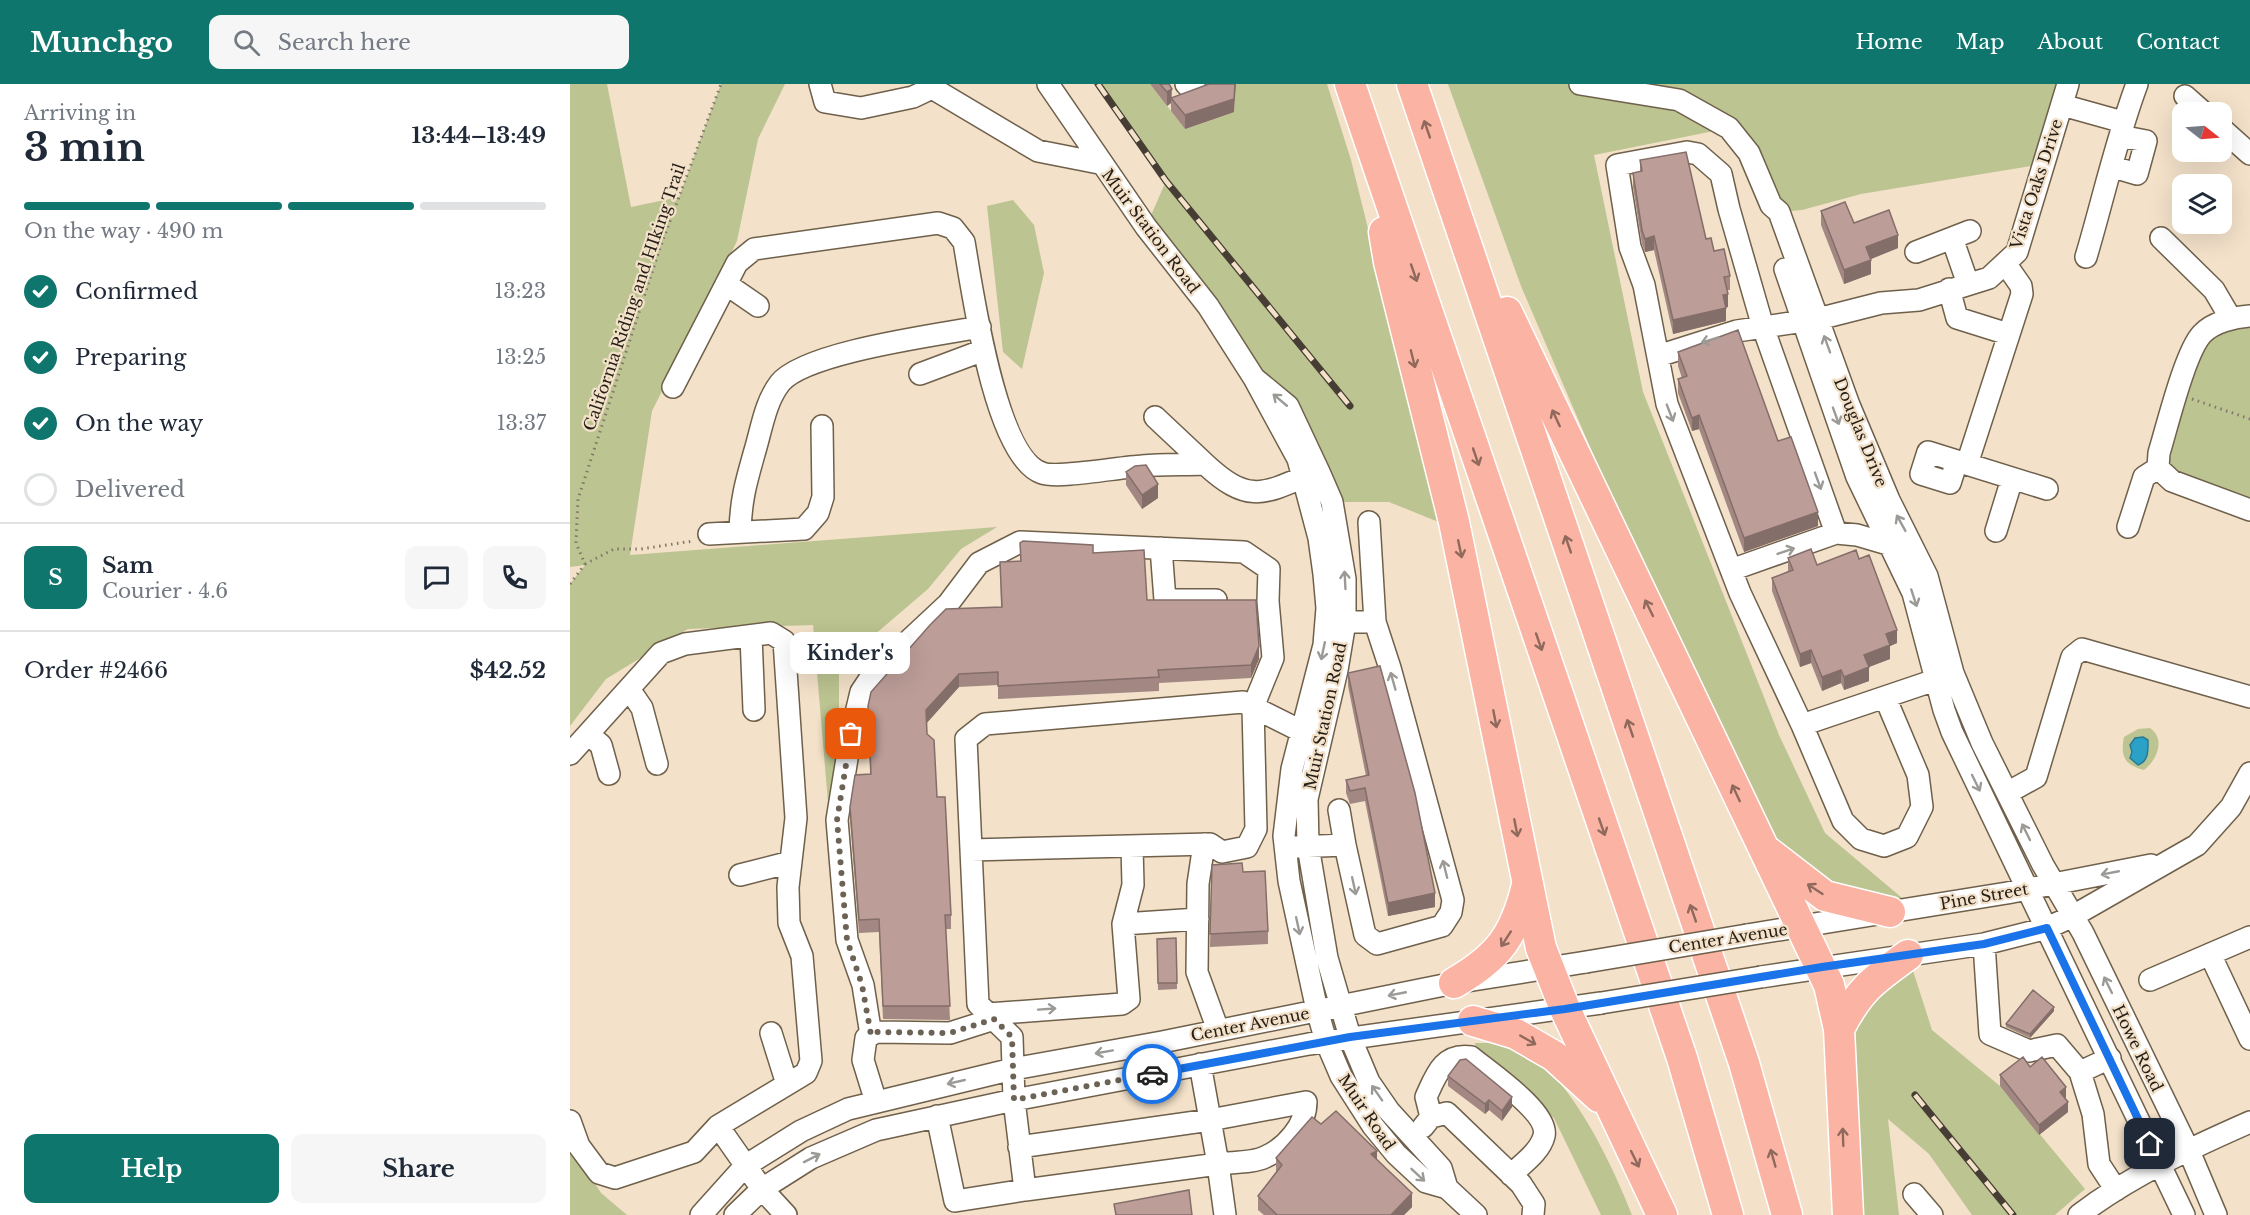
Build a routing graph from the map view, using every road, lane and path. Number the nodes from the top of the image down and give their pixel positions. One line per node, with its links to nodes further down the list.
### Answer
1 (721, 84): 55 (path, California Riding and HIking Trail)
2 (820, 84): 11 (street)
3 (1048, 84): 19 (street, Muir Station Road)
4 (1186, 84): 5 (street)
5 (1194, 84)
6 (1350, 84): 16 (highway)
7 (1412, 84): 20 (highway, one-way to 7)
8 (1580, 84): 29 (street, Douglas Drive)
9 (2068, 84): 14 (street, Vista Oaks Drive)
10 (2137, 84): 15 (street)
11 (931, 86): 19 (street)
12 (2185, 96): 13 (street)
13 (2192, 102)
14 (2062, 105): 15 (street); 24 (street, Vista Oaks Drive)
15 (2122, 129): 23 (street)
16 (1368, 138): 89 (highway, one-way to 89); 151 (highway, one-way to 151)
17 (2232, 138): 18 (street)
18 (2250, 154)
19 (1099, 163): 43 (street, Muir Station Road)
20 (1442, 174): 82 (highway, one-way to 20); 152 (highway, one-way to 20)
21 (2161, 238): 28 (street)
22 (1916, 252): 26 (street)
23 (2086, 257)
24 (2005, 263): 26 (street, Vista Oaks Drive); 32 (street)
25 (726, 284): 27 (street); 30 (street); 36 (street)
26 (1959, 287): 29 (street, Vista Oaks Drive); 32 (street)
27 (758, 306)
28 (2240, 317): 37 (street)
29 (1810, 320): 31 (street, Vista Oaks Drive); 53 (street, Douglas Drive, one-way to 53); 62 (street, Douglas Drive, one-way to 29)
30 (980, 327): 33 (street); 49 (street)
31 (1763, 327): 34 (street, Vista Oaks Drive, one-way to 34); 34 (street); 51 (street, one-way to 51)
32 (2008, 334): 44 (street)
33 (984, 350): 35 (street); 41 (street)
34 (1658, 356): 56 (street, one-way to 56)
35 (920, 375)
36 (673, 387)
37 (2177, 394): 39 (path); 42 (street)
38 (1155, 417): 41 (street)
39 (2250, 419)
40 (822, 426): 49 (street)
41 (1205, 464): 43 (street)
42 (2158, 468): 46 (street); 48 (street)
43 (1311, 474): 59 (street, Muir Station Road, one-way to 43); 69 (street, Muir Station Road, one-way to 69)
44 (2012, 479): 45 (street); 50 (street)
45 (2047, 489)
46 (2250, 510)
47 (1369, 522): 60 (street)
48 (2128, 527)
49 (741, 531): 52 (street)
50 (1995, 531)
51 (1836, 533): 53 (street); 56 (street, one-way to 51)
52 (702, 537): 55 (path)
53 (1886, 543): 62 (street, Douglas Drive, one-way to 62)
54 (1161, 548): 58 (street); 58 (street); 113 (street)
55 (585, 564): 57 (path)
56 (1731, 570): 68 (street)
57 (570, 584)
58 (1252, 601): 66 (street)
59 (1345, 622): 60 (street); 71 (street, Muir Station Road)
60 (1375, 622): 79 (street, one-way to 60)
61 (751, 636): 63 (street); 67 (street); 85 (street)
62 (1944, 677): 64 (street); 76 (street, Douglas Drive); 90 (street, Douglas Drive, one-way to 90)
63 (629, 689): 70 (street); 73 (street)
64 (1885, 697): 68 (street); 68 (street)
65 (2250, 697): 76 (street)
66 (1252, 707): 69 (street); 78 (street); 84 (street)
67 (754, 710)
68 (1802, 725)
69 (1300, 731): 71 (street); 83 (street, Muir Station Road)
70 (588, 734): 72 (street); 74 (street)
71 (1320, 741): 81 (street, Muir Station Road)
72 (570, 754)
73 (657, 764)
74 (609, 774)
75 (2248, 779): 86 (street, Pine Street)
76 (2007, 793): 88 (street, Douglas Drive, one-way to 76)
77 (1339, 810): 79 (street)
78 (1204, 844): 80 (street); 93 (street)
79 (1345, 845): 81 (street)
80 (1132, 846): 84 (street); 94 (street)
81 (1308, 846): 83 (street); 105 (street, Muir Station Road)
82 (1761, 846): 91 (highway, one-way to 82); 95 (highway)
83 (1285, 847): 107 (street, Muir Station Road, one-way to 107)
84 (971, 850): 108 (street)
85 (791, 862): 87 (street); 121 (street)
86 (2168, 862): 88 (street, Pine Street, one-way to 88); 92 (street, Pine Street)
87 (740, 875)
88 (2053, 884): 90 (street, Pine Street); 92 (street, Howe Road)
89 (1527, 885): 102 (highway); 104 (highway, one-way to 104)
90 (2027, 889): 91 (street, Pine Street); 96 (street, Howe Road)
91 (1890, 912): 95 (street, Pine Street)
92 (2073, 916): 96 (street, Pine Street); 133 (street, Howe Road, one-way to 92)
93 (1198, 919): 94 (street); 111 (street)
94 (1123, 924): 108 (street, one-way to 94)
95 (1800, 927): 101 (highway); 102 (street, Center Avenue, bridge)
96 (2047, 928): 98 (street, Pine Street); 117 (street, Howe Road)
97 (2250, 937): 99 (street)
98 (1984, 944): 100 (street, Pine Street); 120 (street)
99 (2210, 954): 103 (street); 115 (street)
100 (1908, 955): 101 (street, Pine Street); 110 (highway)
101 (1822, 967): 106 (street, Center Avenue, bridge); 110 (highway)
102 (1548, 968): 104 (street, Center Avenue); 106 (highway)
103 (2150, 980)
104 (1454, 983): 105 (street, Center Avenue, one-way to 105)
105 (1340, 1006): 107 (street, Center Avenue); 114 (street, Muir Road)
106 (1565, 1009): 109 (street, Center Avenue); 124 (highway)
107 (1317, 1010): 111 (street, Center Avenue); 116 (street, Muir Road)
108 (991, 1016): 113 (street); 119 (street)
109 (1473, 1021): 114 (street, Center Avenue); 124 (highway, one-way to 124)
110 (1839, 1029): 153 (highway, one-way to 110)
111 (1218, 1030): 119 (street, Center Avenue, one-way to 119)
112 (771, 1034): 121 (street)
113 (871, 1035): 123 (street)
114 (1350, 1037): 116 (street, Center Avenue); 131 (street, Muir Road, one-way to 114)
115 (2250, 1039)
116 (1326, 1041): 118 (street, Center Avenue); 138 (street, Muir Road, one-way to 138)
117 (2109, 1058): 120 (street); 136 (street, Howe Road)
118 (1200, 1064): 122 (street, Center Avenue); 127 (street)
119 (1013, 1069): 122 (street); 123 (street, Center Avenue, one-way to 123)
120 (2080, 1072): 141 (street)
121 (787, 1084): 130 (street)
122 (1014, 1100): 125 (street, Center Avenue); 132 (street)
123 (876, 1102): 135 (street, Center Avenue)
124 (1609, 1107): 150 (highway, one-way to 150)
125 (937, 1116): 139 (street, Center Avenue, one-way to 125); 143 (street)
126 (1431, 1117): 131 (street); 137 (street); 137 (street)
127 (1210, 1119): 132 (street); 134 (street); 134 (street)
128 (570, 1121): 130 (street)
129 (2250, 1122): 133 (street)
130 (718, 1126): 135 (street)
131 (1413, 1139): 138 (street, Muir Road)
132 (1019, 1147): 140 (street)
133 (2188, 1151): 136 (street); 157 (street, Howe Road)
134 (1218, 1164): 140 (street); 148 (street)
135 (745, 1166): 139 (street); 145 (street, Center Avenue)
136 (2161, 1166): 141 (street); 156 (street, Howe Road)
137 (1511, 1175): 149 (street)
138 (1447, 1188): 144 (street, Muir Road)
139 (762, 1189): 146 (street, Center Avenue); 147 (street)
140 (1025, 1190): 143 (street)
141 (2116, 1190): 155 (street)
142 (1914, 1194): 154 (street)
143 (958, 1208)
144 (1468, 1212)
145 (701, 1215)
146 (735, 1215)
147 (786, 1215)
148 (1225, 1215)
149 (1533, 1215)
150 (1662, 1215)
151 (1728, 1215)
152 (1787, 1215)
153 (1848, 1215)
154 (1932, 1215)
155 (2079, 1215)
156 (2184, 1215)
157 (2216, 1215)

